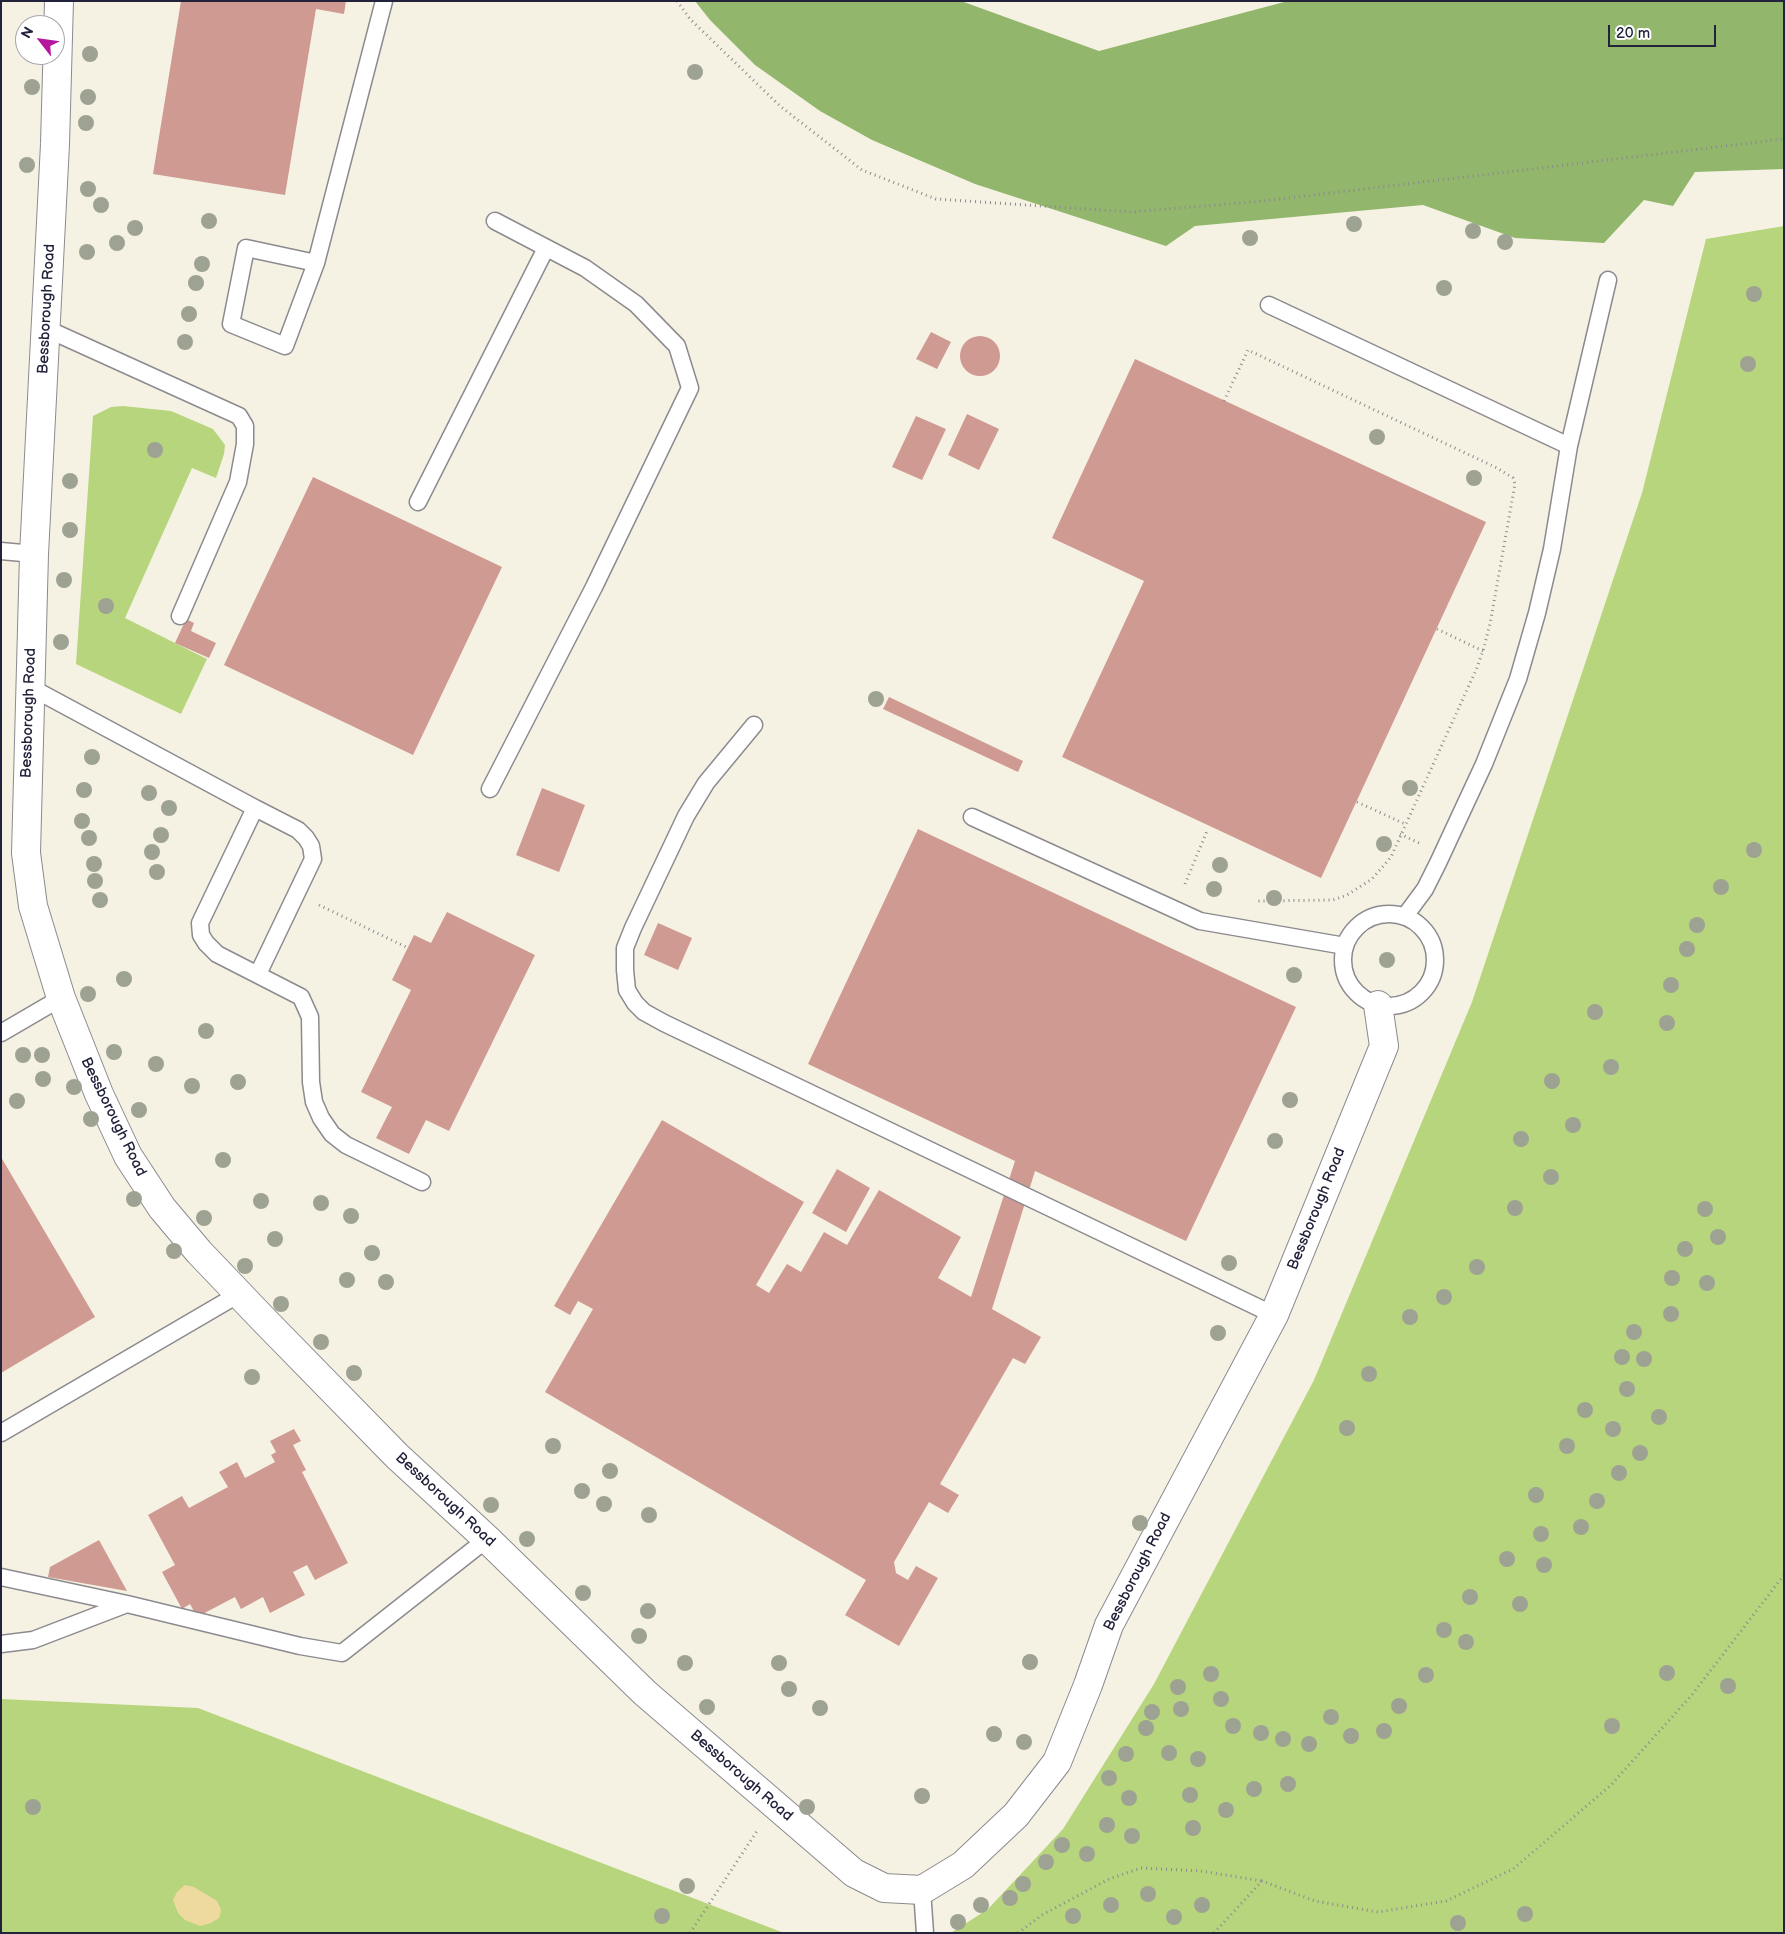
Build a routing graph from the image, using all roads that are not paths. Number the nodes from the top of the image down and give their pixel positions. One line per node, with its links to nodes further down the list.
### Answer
1 (59, 1): 8 (street, Bessborough Road)
2 (384, 1): 5 (lane)
3 (495, 222): 4 (lane)
4 (546, 248): 10 (lane); 16 (lane)
5 (316, 262): 5 (lane)
6 (1608, 280): 9 (lane)
7 (1269, 305): 9 (lane)
8 (47, 329): 12 (street, Bessborough Road); 13 (lane)
9 (1569, 446): 19 (lane)
10 (418, 502)
11 (1, 551): 12 (lane)
12 (34, 554): 14 (street, Bessborough Road)
13 (180, 616)
14 (30, 687): 17 (lane); 22 (street, Bessborough Road)
15 (754, 726): 27 (lane)
16 (490, 789)
17 (255, 808): 21 (lane); 21 (lane)
18 (972, 817): 20 (lane)
19 (1406, 916): 20 (lane); 23 (lane)
20 (1345, 946): 23 (lane)
21 (258, 974): 25 (lane)
22 (61, 998): 24 (lane); 26 (street, Bessborough Road)
23 (1378, 1005): 27 (street, Bessborough Road)
24 (1, 1033)
25 (422, 1182)
26 (238, 1294): 28 (lane); 29 (street, Bessborough Road)
27 (1274, 1315): 33 (street, Bessborough Road)
28 (1, 1433)
29 (488, 1539): 31 (lane); 33 (street, Bessborough Road)
30 (1, 1577): 31 (lane)
31 (127, 1604): 32 (lane)
32 (1, 1644)
33 (922, 1890): 34 (lane)
34 (925, 1933)

